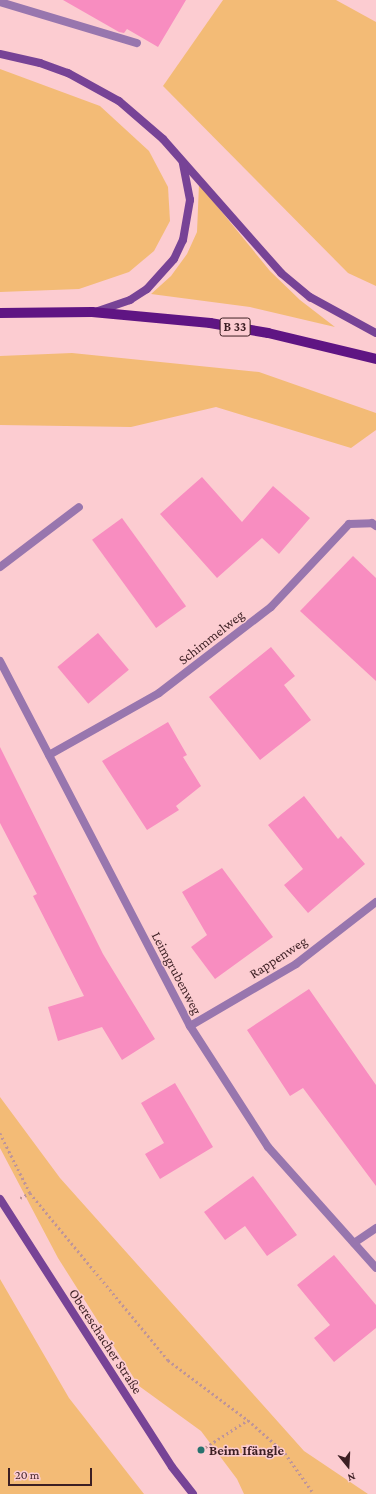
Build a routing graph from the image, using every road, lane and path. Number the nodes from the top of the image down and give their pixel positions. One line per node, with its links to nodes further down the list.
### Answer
1 (0, 2): 2 (street)
2 (138, 43)
3 (0, 54): 4 (main road)
4 (182, 160): 5 (main road); 7 (main road)
5 (92, 312): 6 (main road, B 33); 8 (main road, B 33)
6 (0, 313)
7 (376, 333)
8 (376, 359)
9 (79, 507): 11 (street)
10 (374, 524): 13 (street, Schimmelweg)
11 (0, 567)
12 (0, 661): 13 (street, Leimgrubenweg)
13 (49, 755): 15 (street, Leimgrubenweg)
14 (376, 902): 15 (street, Rappenweg)
15 (190, 1026): 19 (street, Leimgrubenweg)
16 (0, 1133): 21 (path)
17 (0, 1199): 23 (main road, Obereschacher Straße)
18 (376, 1228): 19 (street)
19 (354, 1243): 20 (street, Leimgrubenweg)
20 (376, 1268)
21 (248, 1420): 22 (path); 24 (path)
22 (201, 1450)
23 (193, 1494)
24 (314, 1494)

